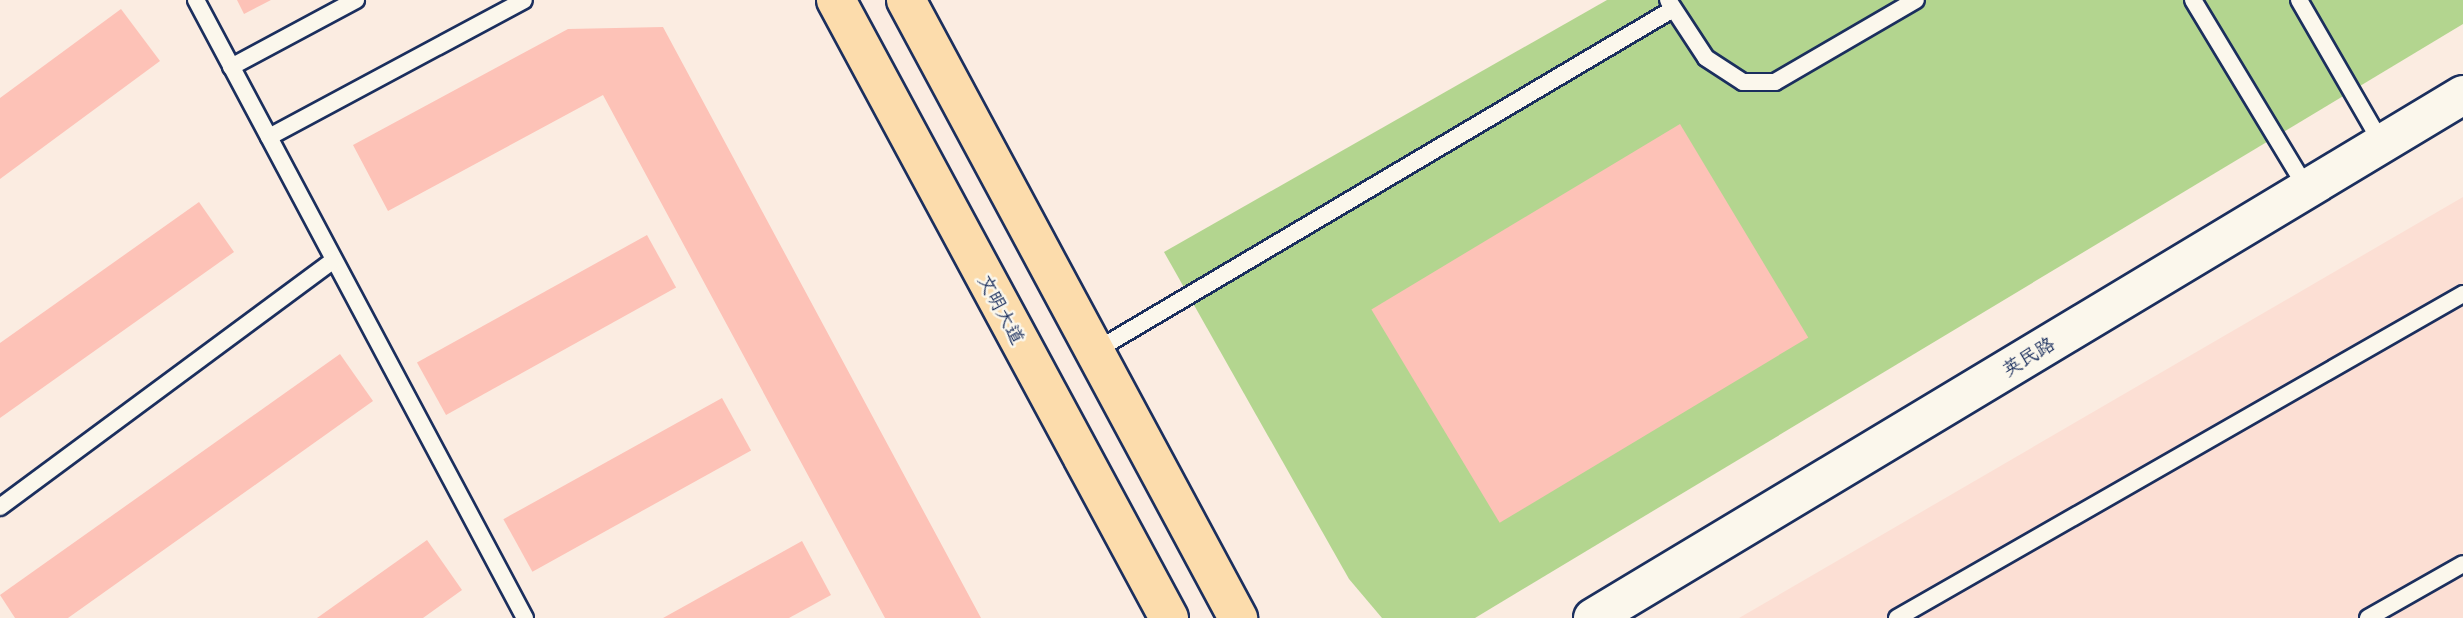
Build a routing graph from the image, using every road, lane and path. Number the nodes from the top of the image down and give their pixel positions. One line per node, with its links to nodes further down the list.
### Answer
1 (196, 0): 10 (lane)
2 (356, 0): 10 (lane)
3 (524, 0): 12 (lane)
4 (836, 0): 21 (main road, 文明大道)
5 (906, 0): 17 (main road)
6 (1916, 0): 9 (lane)
7 (2193, 0): 14 (lane)
8 (2299, 0): 13 (lane)
9 (1670, 5): 17 (lane)
10 (231, 67): 12 (lane)
11 (2463, 95): 13 (street, 英民路)
12 (269, 137): 15 (lane)
13 (2382, 144): 14 (street, 英民路)
14 (2307, 189): 23 (street, 英民路)
15 (334, 260): 18 (lane); 20 (lane)
16 (2463, 294): 24 (lane)
17 (1095, 351): 22 (main road)
18 (0, 507)
19 (2463, 564): 25 (lane)
20 (525, 618)
21 (1169, 618)
22 (1238, 618)
23 (1593, 618)
24 (1897, 618)
25 (2368, 618)

